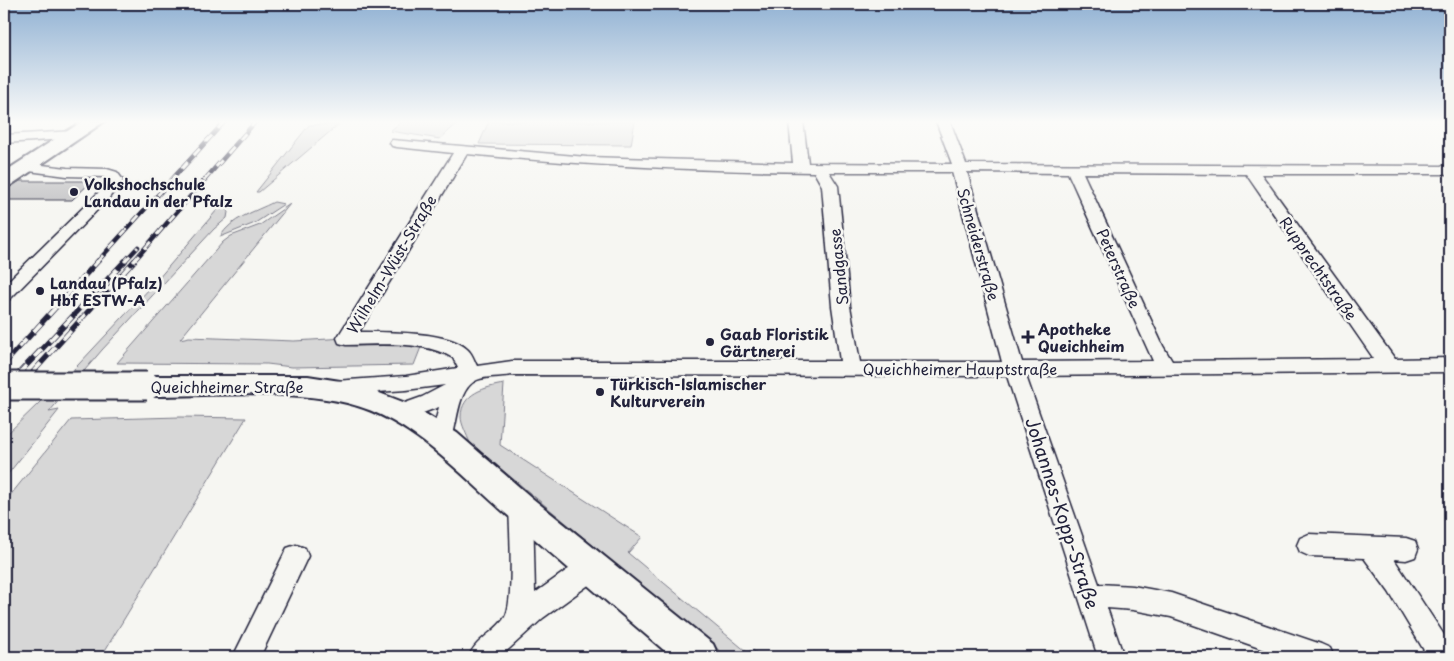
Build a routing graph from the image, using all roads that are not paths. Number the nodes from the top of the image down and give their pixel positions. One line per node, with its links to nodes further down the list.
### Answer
1 (49, 152): 6 (main road)
2 (461, 152): 21 (street, Wilhelm-Wüst-Straße)
3 (485, 152): 7 (street)
4 (799, 152): 7 (street)
5 (955, 152): 9 (street, Schneiderstraße)
6 (26, 167): 13 (main road); 14 (street)
7 (801, 168): 8 (street)
8 (819, 168): 9 (street); 18 (street, Sandgasse)
9 (959, 168): 10 (street); 19 (street, Schneiderstraße)
10 (1074, 169): 11 (street); 17 (street, Peterstraße)
11 (1250, 170): 12 (street); 15 (street, Rupprechtstraße)
12 (1450, 170)
13 (4, 181)
14 (4, 295)
15 (1389, 365): 16 (street, Queichheimer Hauptstraße); 17 (street, Queichheimer Hauptstraße)
16 (1450, 365)
17 (1166, 367): 19 (street, Queichheimer Hauptstraße)
18 (851, 368): 19 (street, Queichheimer Hauptstraße); 21 (street, Queichheimer Hauptstraße)
19 (1014, 369): 32 (street, Johannes-Kopp-Straße)
20 (430, 380): 21 (street, Queichheimer Hauptstraße); 23 (street, Queichheimer Hauptstraße); 24 (street)
21 (463, 381): 24 (street, Queichheimer Hauptstraße); 25 (street)
22 (4, 386): 23 (main road, Queichheimer Straße, bridge)
23 (331, 389): 24 (main road, Queichheimer Straße)
24 (402, 413): 25 (main road, Queichheimer Straße)
25 (442, 438): 26 (main road, Queichheimer Straße)
26 (521, 508): 31 (main road, Queichheimer Straße); 33 (street)
27 (1309, 545): 28 (street)
28 (1371, 548): 29 (street); 39 (street)
29 (1406, 549)
30 (296, 556): 34 (street)
31 (592, 568): 33 (street); 36 (main road, Queichheimer Straße)
32 (1090, 595): 37 (street, Johannes-Kopp-Straße); 38 (street)
33 (518, 621): 35 (street)
34 (246, 657)
35 (482, 657)
36 (700, 657)
37 (1110, 657)
38 (1321, 657)
39 (1443, 657)

